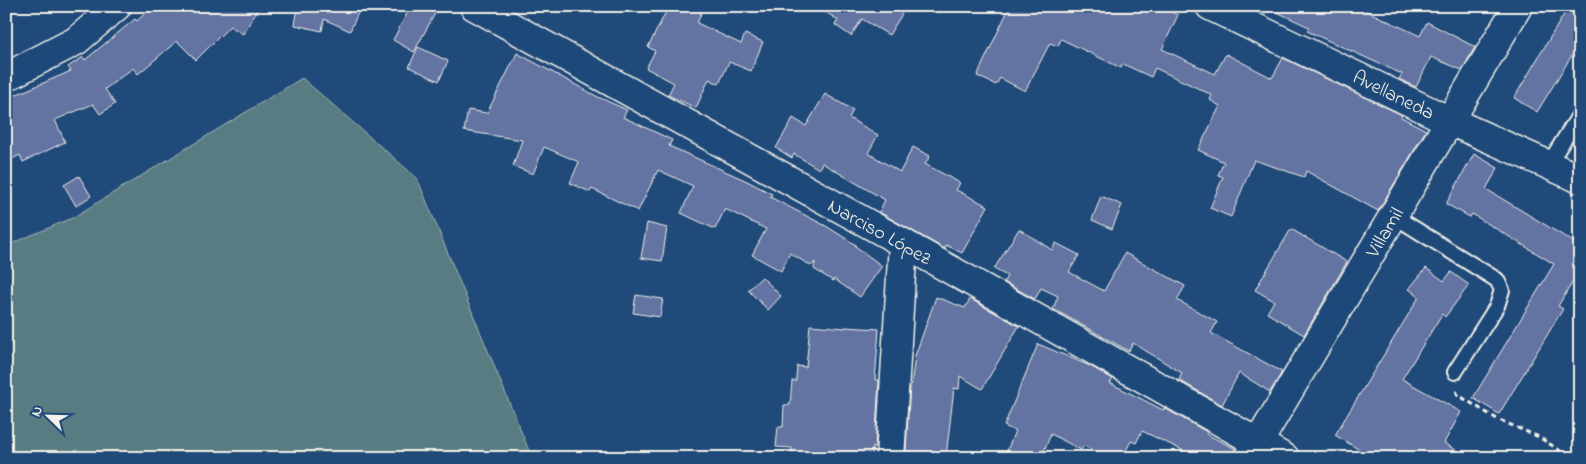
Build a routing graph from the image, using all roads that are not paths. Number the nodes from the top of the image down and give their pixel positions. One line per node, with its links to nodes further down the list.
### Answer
1 (117, 6): 5 (street)
2 (474, 6): 11 (street, Narciso López)
3 (1210, 6): 7 (street, Avellaneda)
4 (1518, 6): 7 (street, Villamil)
5 (6, 77)
6 (1580, 114): 8 (lane)
7 (1450, 121): 8 (street, Avellaneda); 10 (street, Villamil)
8 (1548, 165): 9 (street, Avellaneda)
9 (1580, 179)
10 (1394, 216): 12 (lane); 13 (street, Villamil)
11 (903, 243): 13 (street, Narciso López); 14 (street)
12 (1455, 372)
13 (1254, 450): 15 (street, Narciso López)
14 (890, 458)
15 (1284, 458)

